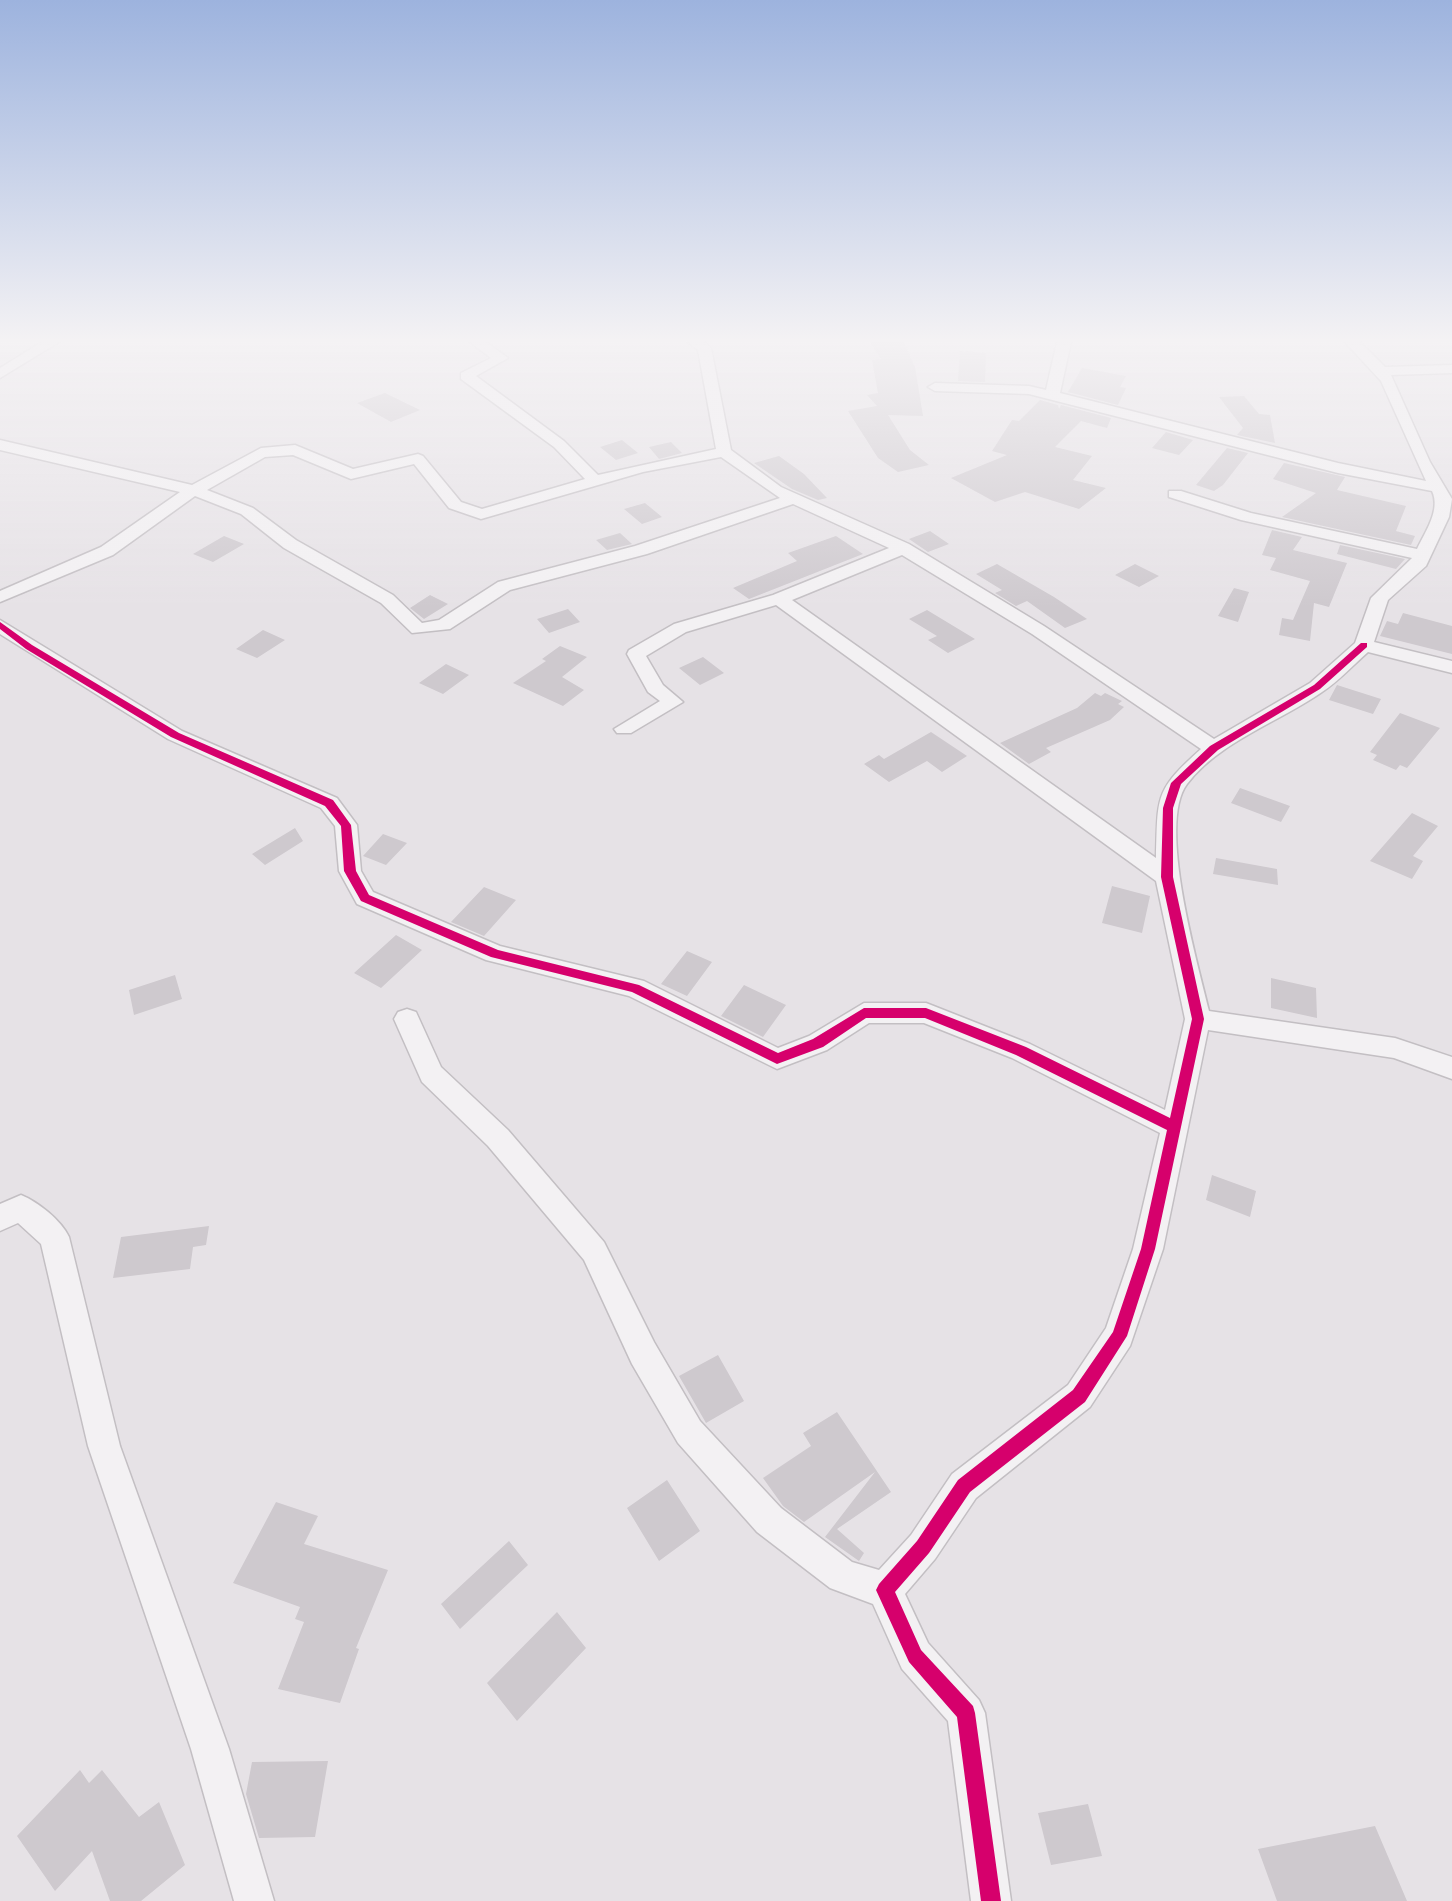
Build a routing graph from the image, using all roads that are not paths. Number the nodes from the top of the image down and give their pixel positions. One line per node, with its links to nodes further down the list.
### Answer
1 (541, 431): 7 (street)
2 (720, 431): 6 (street)
3 (1190, 431): 8 (street)
4 (1410, 431): 8 (street)
5 (0, 445): 9 (street)
6 (724, 452): 7 (street); 11 (street)
7 (594, 480): 9 (street)
8 (1439, 488): 13 (street)
9 (194, 490): 11 (street); 14 (street)
10 (1175, 494): 13 (street)
11 (793, 499): 12 (street)
12 (903, 548): 15 (street); 20 (street)
13 (1421, 555): 17 (street)
14 (0, 597)
15 (779, 599): 19 (street); 21 (street)
16 (0, 625): 25 (street)
17 (1364, 645): 18 (street); 20 (street)
18 (1452, 667)
19 (624, 729)
20 (1214, 748): 21 (street)
21 (1167, 877): 23 (street)
22 (407, 1019): 27 (street)
23 (1198, 1019): 24 (street); 25 (street)
24 (1452, 1068)
25 (1174, 1127): 27 (street)
26 (0, 1218): 28 (street)
27 (885, 1590): 29 (street)
28 (254, 1901)
29 (991, 1901)

